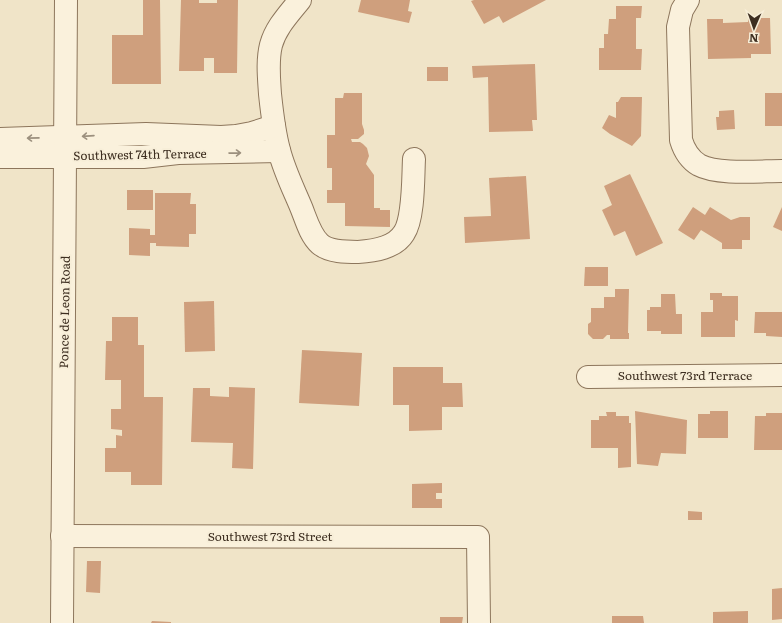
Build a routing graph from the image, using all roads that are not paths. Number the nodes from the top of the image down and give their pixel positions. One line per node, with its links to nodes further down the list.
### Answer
1 (66, 0): 9 (street, Ponce de Leon Road)
2 (300, 0): 4 (street)
3 (688, 0): 14 (street)
4 (274, 126): 8 (street, Southwest 74th Terrace); 10 (street)
5 (121, 135): 7 (street, Southwest 74th Terrace); 9 (street, Southwest 74th Terrace, one-way to 9); 12 (street)
6 (0, 139): 9 (street, Southwest 74th Terrace, one-way to 6)
7 (159, 145): 8 (street, Southwest 74th Terrace); 12 (street, Southwest 74th Terrace)
8 (209, 145): 10 (street, Southwest 74th Terrace, one-way to 10)
9 (66, 147): 11 (street, Southwest 74th Terrace); 12 (street, Southwest 74th Terrace); 17 (street, Ponce de Leon Road)
10 (279, 151): 13 (street)
11 (0, 157)
12 (122, 157)
13 (414, 159)
14 (782, 171)
15 (782, 375): 16 (street, Southwest 73rd Terrace)
16 (588, 377)
17 (62, 536): 18 (street, Ponce de Leon Road); 19 (street, Southwest 73rd Street)
18 (62, 623)
19 (479, 623)

